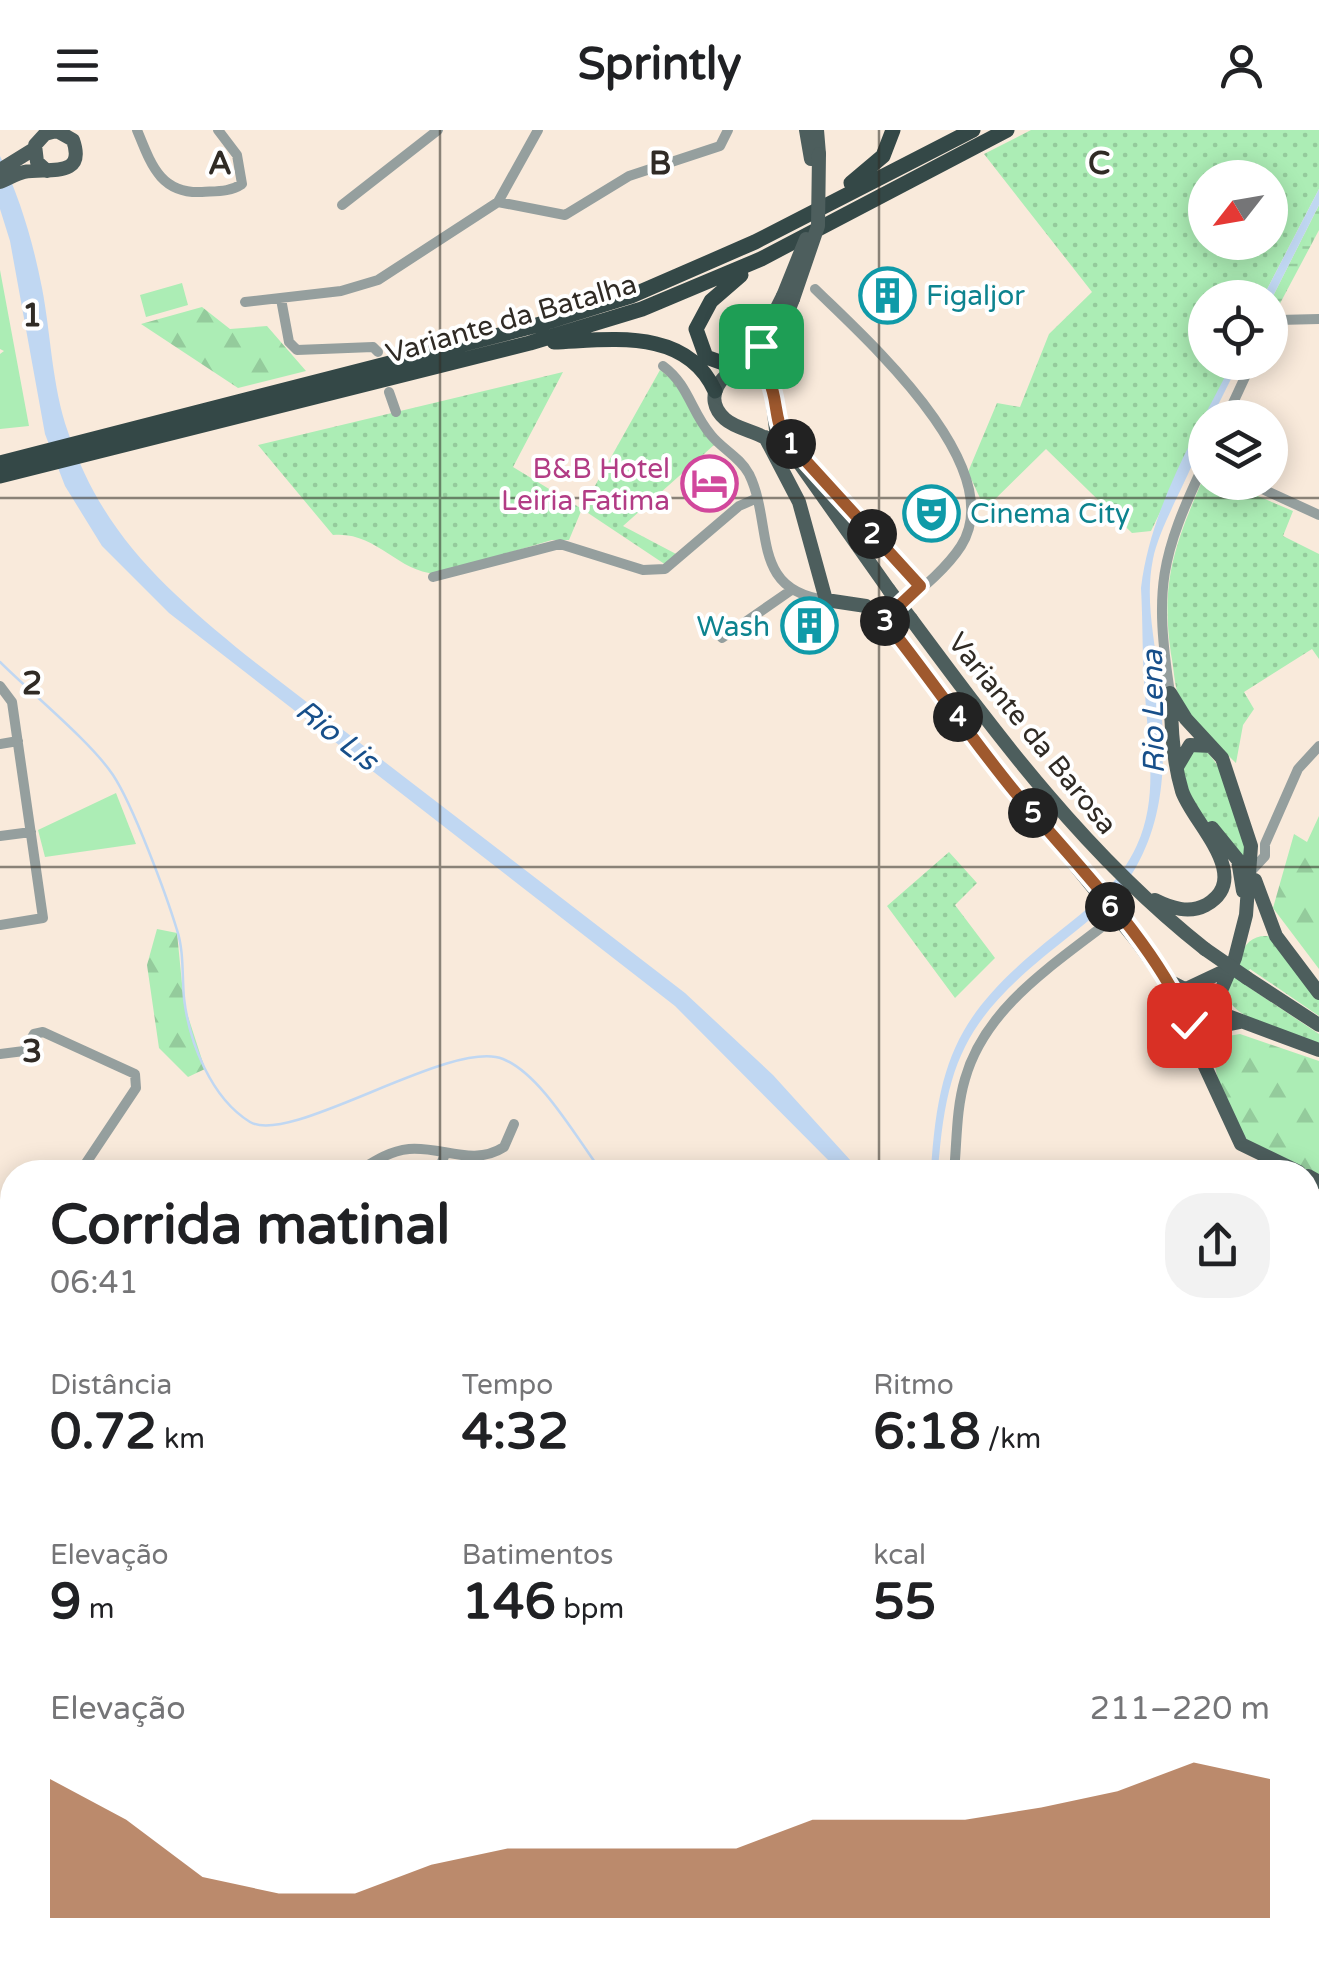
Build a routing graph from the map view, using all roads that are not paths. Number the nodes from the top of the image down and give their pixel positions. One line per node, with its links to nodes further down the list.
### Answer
1 (55, 130): 12 (main road); 15 (main road)
2 (137, 130): 3 (street)
3 (218, 130)
4 (438, 130): 18 (street)
5 (538, 130): 17 (street)
6 (728, 130): 17 (street)
7 (806, 130): 13 (main road)
8 (818, 130): 13 (main road)
9 (893, 130): 19 (highway)
10 (973, 130): 19 (highway, Variante da Batalha)
11 (1007, 130): 20 (highway, Variante da Batalha)
12 (31, 151): 14 (main road); 15 (main road); 15 (main road); 16 (main road)
13 (815, 156): 22 (main road, bridge)
14 (0, 170)
15 (47, 171)
16 (0, 182)
17 (498, 202): 23 (street)
18 (342, 205)
19 (825, 207): 37 (highway, Variante da Batalha)
20 (761, 260): 27 (highway, Variante da Batalha); 30 (highway)
21 (815, 290): 46 (street)
22 (788, 297): 30 (main road); 31 (main road)
23 (281, 299): 24 (street); 28 (street)
24 (246, 302)
25 (1319, 319): 26 (street)
26 (1288, 320)
27 (530, 344): 32 (highway); 37 (highway, Variante da Batalha)
28 (378, 352)
29 (663, 366): 40 (street)
30 (742, 367): 31 (main road); 32 (main road)
31 (768, 378): 35 (main road)
32 (715, 391): 36 (main road)
33 (389, 392): 34 (street)
34 (396, 412)
35 (774, 413): 36 (main road); 44 (main road, Variante da Barosa); 46 (main road)
36 (744, 427): 38 (main road, Variante da Barosa)
37 (114, 435): 39 (highway, Variante da Batalha)
38 (765, 437): 44 (main road, Variante da Barosa); 48 (main road)
39 (2, 464)
40 (755, 499): 45 (street); 47 (street)
41 (1188, 500): 52 (street)
42 (1286, 500): 43 (street)
43 (1319, 515)
44 (870, 563): 64 (main road, Variante da Barosa, bridge)
45 (433, 577)
46 (920, 586): 49 (street)
47 (790, 591): 48 (street); 50 (street)
48 (826, 600): 49 (main road)
49 (884, 620): 65 (main road)
50 (722, 638)
51 (0, 686): 53 (street)
52 (1170, 693): 55 (main road); 57 (main road)
53 (18, 741): 54 (street); 59 (street)
54 (0, 744)
55 (1212, 746): 57 (main road); 61 (main road)
56 (1319, 746): 61 (street)
57 (1176, 770): 58 (main road)
58 (1187, 802): 62 (main road); 64 (main road)
59 (31, 832): 60 (street); 66 (street)
60 (0, 836)
61 (1258, 845): 63 (main road)
62 (1236, 858): 63 (main road); 68 (main road)
63 (1252, 870): 67 (main road); 68 (main road)
64 (1144, 898): 74 (main road, Variante da Barosa, bridge)
65 (1115, 913): 70 (main road); 85 (street)
66 (0, 924)
67 (1276, 936): 68 (main road); 71 (main road)
68 (1235, 943): 69 (main road); 72 (main road)
69 (1220, 973): 70 (main road); 72 (main road)
70 (1181, 993): 72 (main road); 76 (main road)
71 (1319, 993)
72 (1212, 1009): 73 (main road); 76 (main road)
73 (1240, 1022): 75 (main road); 76 (main road)
74 (1319, 1025)
75 (1319, 1050)
76 (1202, 1051): 86 (main road)
77 (0, 1054): 81 (street)
78 (514, 1124): 80 (street)
79 (445, 1154): 80 (street); 82 (street); 83 (street)
80 (483, 1156): 84 (street)
81 (88, 1160)
82 (380, 1160)
83 (443, 1160)
84 (480, 1160)
85 (955, 1160)
86 (1268, 1160)

